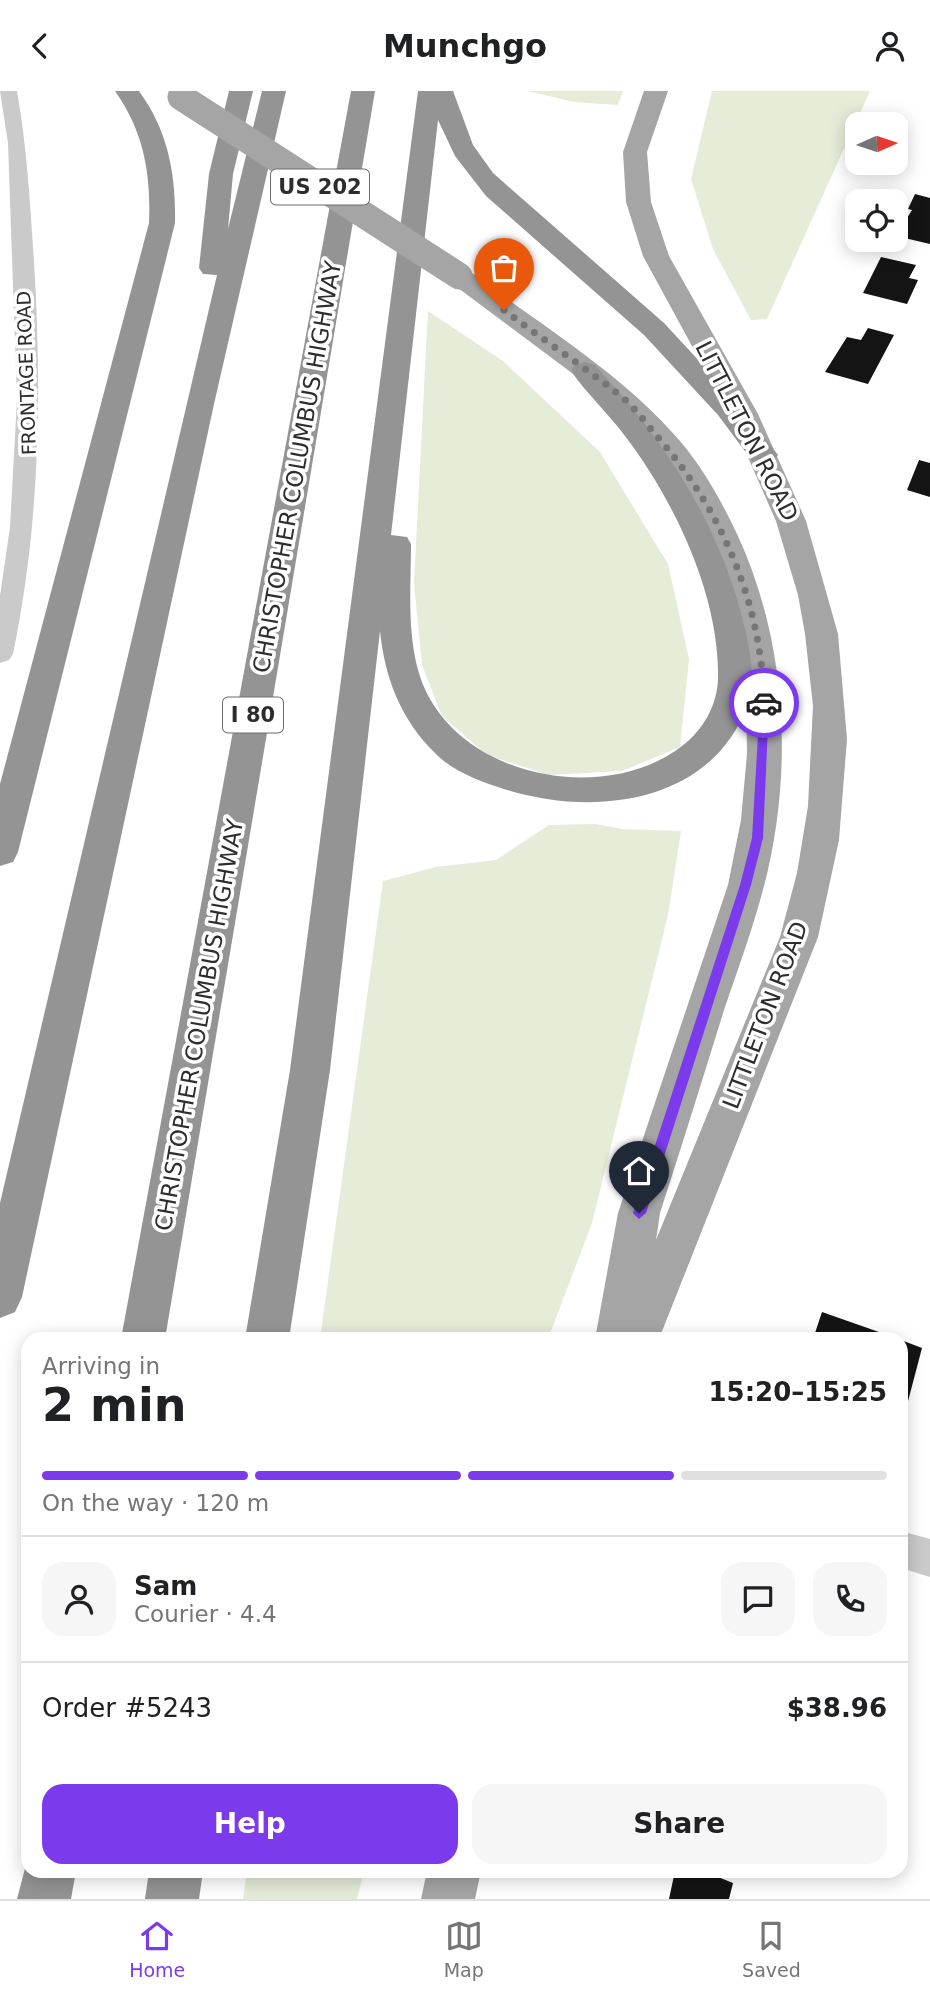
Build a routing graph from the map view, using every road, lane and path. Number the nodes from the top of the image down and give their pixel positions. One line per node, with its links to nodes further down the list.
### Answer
1 (8, 91): 12 (street, FRONTAGE ROAD)
2 (127, 91): 18 (highway)
3 (241, 91): 14 (highway)
4 (274, 91): 14 (highway)
5 (363, 91): 20 (highway, CHRISTOPHER COLUMBUS HIGHWAY / I 80)
6 (430, 91): 10 (highway)
7 (441, 91): 15 (highway)
8 (656, 91): 15 (main road, LITTLETON ROAD)
9 (177, 94): 13 (main road, US 202, bridge)
10 (404, 298): 13 (highway); 21 (highway)
11 (0, 328): 12 (street)
12 (26, 328): 16 (street, FRONTAGE ROAD)
13 (585, 371): 22 (main road, US 202)
14 (200, 404): 19 (highway)
15 (763, 455): 23 (main road, LITTLETON ROAD)
16 (12, 538): 17 (street, FRONTAGE ROAD)
17 (0, 654)
18 (0, 852)
19 (0, 1297)
20 (144, 1332)
21 (268, 1332)
22 (618, 1332)
23 (640, 1332)
24 (908, 1551): 25 (street)
25 (930, 1558)
26 (48, 1878): 29 (highway)
27 (175, 1878): 30 (highway)
28 (452, 1878): 31 (main road)
29 (44, 1899)
30 (172, 1899)
31 (448, 1899)

